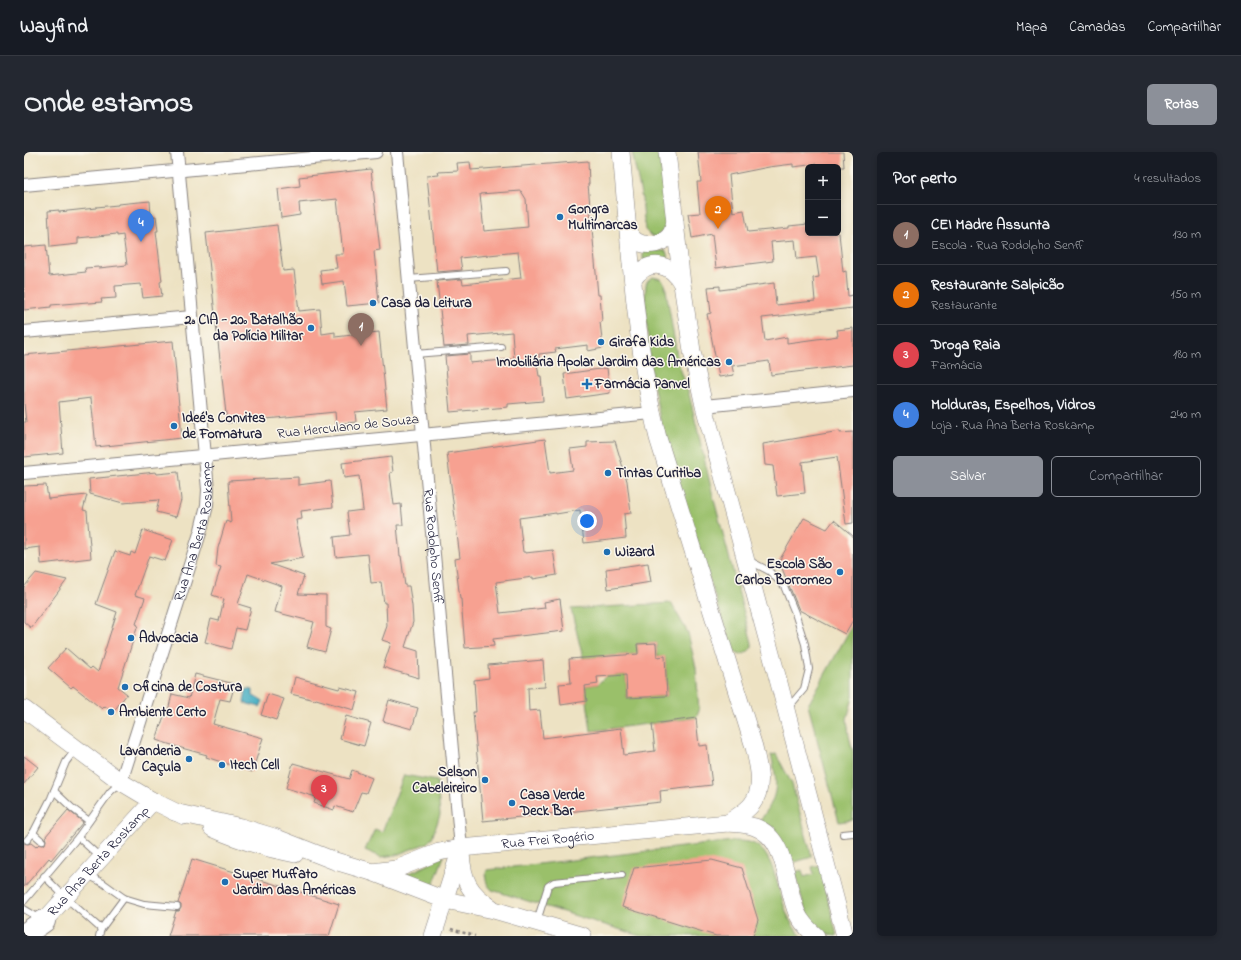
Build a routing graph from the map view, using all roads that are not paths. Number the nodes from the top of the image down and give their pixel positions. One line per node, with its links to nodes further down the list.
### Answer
1 (176, 152): 6 (street, Rua Ana Berta Roskamp)
2 (376, 152): 6 (street)
3 (397, 152): 11 (street, Rua Rodolpho Senff)
4 (621, 152): 9 (main road)
5 (667, 152): 8 (main road)
6 (178, 170): 7 (street); 14 (street, Rua Ana Berta Roskamp)
7 (24, 185)
8 (674, 222): 9 (main road); 13 (main road)
9 (629, 234): 12 (main road)
10 (506, 271): 11 (lane)
11 (408, 279): 17 (street, Rua Rodolpho Senff)
12 (633, 280): 13 (main road); 20 (main road)
13 (682, 284): 19 (main road)
14 (192, 317): 15 (street); 22 (street, Rua Ana Berta Roskamp)
15 (24, 332)
16 (501, 347): 17 (lane)
17 (415, 354): 21 (street, Rua Rodolpho Senff)
18 (853, 391): 19 (street)
19 (704, 406): 24 (main road)
20 (652, 413): 21 (street, Rua Herculano de Souza); 32 (main road)
21 (423, 435): 22 (street, Rua Herculano de Souza); 39 (street, Rua Rodolpho Senff)
22 (205, 456): 23 (street, Rua Herculano de Souza); 28 (street, Rua Ana Berta Roskamp)
23 (24, 473)
24 (745, 558): 26 (main road); 26 (lane)
25 (24, 709): 27 (main road)
26 (786, 711): 60 (main road)
27 (76, 749): 28 (main road); 29 (lane)
28 (121, 782): 30 (main road); 31 (lane)
29 (54, 791): 31 (lane); 34 (lane)
30 (153, 801): 40 (main road, Rua Ana Berta Roskamp); 41 (main road)
31 (90, 821): 36 (lane)
32 (728, 823): 39 (main road, Rua Frei Rogério); 59 (main road, Rua Frei Rogério)
33 (853, 832): 35 (lane)
34 (33, 833): 37 (lane); 38 (lane)
35 (843, 834)
36 (78, 837): 40 (lane); 44 (lane)
37 (27, 840)
38 (42, 841)
39 (461, 848): 41 (main road, Rua Frei Rogério); 47 (main road, Rua Rodolpho Senff); 51 (main road)
40 (101, 858): 42 (main road, Rua Ana Berta Roskamp)
41 (372, 872): 47 (main road)
42 (86, 874): 45 (main road, Rua Ana Berta Roskamp); 46 (lane)
43 (622, 875): 52 (lane)
44 (44, 876): 45 (lane); 48 (lane)
45 (66, 898): 53 (main road, Rua Ana Berta Roskamp); 54 (lane)
46 (124, 898): 49 (lane); 54 (lane)
47 (445, 900): 51 (main road); 57 (main road, Rua Rodolpho Senff)
48 (24, 901)
49 (177, 906)
50 (24, 909): 53 (lane)
51 (494, 910): 52 (main road)
52 (537, 922): 58 (main road)
53 (44, 928): 55 (highway)
54 (101, 928): 56 (lane)
55 (24, 935)
56 (99, 936)
57 (433, 936)
58 (583, 936)
59 (816, 936)
60 (845, 936)

